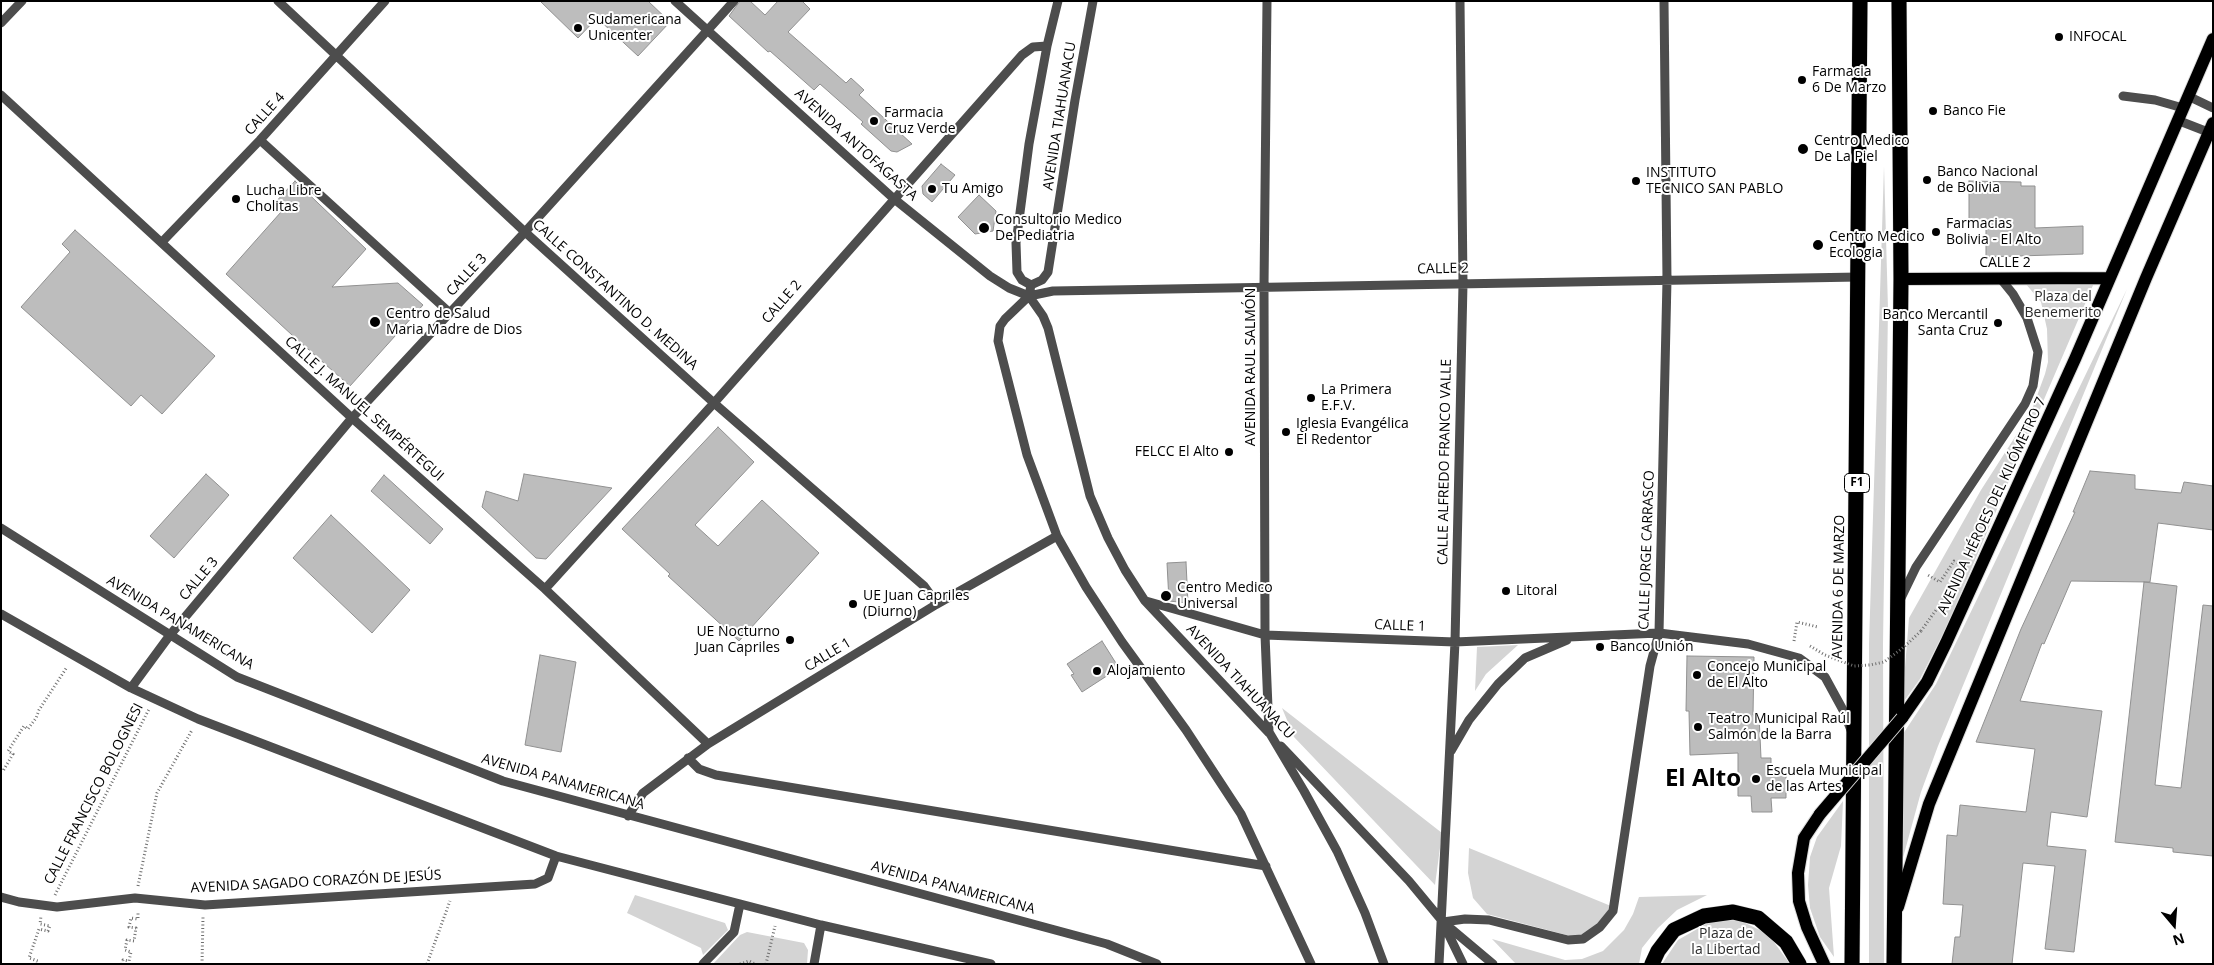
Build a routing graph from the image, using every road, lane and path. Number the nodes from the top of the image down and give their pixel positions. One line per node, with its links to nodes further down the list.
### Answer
1 (22, 1): 13 (street)
2 (278, 1): 17 (street, CALLE CONSTANTINO D. MEDINA)
3 (385, 1): 17 (street, CALLE 4)
4 (675, 1): 14 (street, AVENIDA ANTOFAGASTA)
5 (734, 1): 14 (street, CALLE 3)
6 (1058, 1): 16 (street, AVENIDA TIAHUANACU)
7 (1093, 1): 35 (street, AVENIDA TIAHUANACU)
8 (1268, 1): 36 (street, AVENIDA RAUL SALMÓN)
9 (1460, 1): 34 (street, CALLE ALFREDO FRANCO VALLE)
10 (1664, 1): 33 (street, CALLE JORGE CARRASCO)
11 (1860, 1): 29 (highway, AVENIDA 6 DE MARZO / F1)
12 (1900, 1): 32 (highway)
13 (1, 23)
14 (708, 31): 26 (street, AVENIDA ANTOFAGASTA); 27 (street, CALLE 3)
15 (2213, 39): 20 (main road, AVENIDA HÉROES DEL KILÓMETRO 7)
16 (1047, 46): 26 (street, CALLE 2); 35 (street, AVENIDA TIAHUANACU)
17 (336, 55): 25 (street, CALLE 4); 27 (street, CALLE CONSTANTINO D. MEDINA)
18 (1, 96): 28 (street, CALLE J. MANUEL SEMPÉRTEGUI)
19 (2123, 96): 21 (street)
20 (2188, 96): 21 (main road, AVENIDA HÉROES DEL KILÓMETRO 7); 22 (street)
21 (2182, 108): 23 (main road, AVENIDA HÉROES DEL KILÓMETRO 7)
22 (2213, 108)
23 (2177, 120): 24 (street); 31 (main road, AVENIDA HÉROES DEL KILÓMETRO 7)
24 (2211, 130): 79 (main road)
25 (260, 140): 28 (street, CALLE 4); 38 (street)
26 (893, 198): 37 (street, AVENIDA ANTOFAGASTA); 39 (street, CALLE 2)
27 (525, 232): 38 (street, CALLE 3); 39 (street, CALLE CONSTANTINO D. MEDINA)
28 (162, 242): 40 (street, CALLE J. MANUEL SEMPÉRTEGUI)
29 (1859, 277): 33 (street, CALLE 2); 62 (highway, AVENIDA 6 DE MARZO / F1)
30 (2000, 278): 31 (main road, CALLE 2); 32 (main road, CALLE 2); 47 (street)
31 (2110, 278): 100 (main road, AVENIDA HÉROES DEL KILÓMETRO 7, bridge)
32 (1901, 279): 47 (highway)
33 (1667, 280): 34 (street, CALLE 2); 50 (street, CALLE JORGE CARRASCO)
34 (1463, 284): 36 (street, CALLE 2); 55 (street, CALLE ALFREDO FRANCO VALLE)
35 (1031, 286): 37 (street)
36 (1264, 287): 37 (street, CALLE 2); 52 (street, AVENIDA RAUL SALMÓN)
37 (1029, 296): 42 (street); 45 (street, AVENIDA TIAHUANACU)
38 (450, 313): 40 (street, CALLE 3)
39 (714, 403): 44 (street, CALLE 2); 46 (street, CALLE CONSTANTINO D. MEDINA)
40 (352, 418): 44 (street, CALLE J. MANUEL SEMPÉRTEGUI); 51 (street, CALLE 3)
41 (1, 528): 51 (street, AVENIDA PANAMERICANA)
42 (1057, 536): 46 (street, CALLE 1); 69 (street)
43 (1940, 582): 56 (path, bridge)
44 (545, 589): 63 (street, CALLE J. MANUEL SEMPÉRTEGUI)
45 (1145, 601): 52 (street, CALLE 1); 61 (street, AVENIDA TIAHUANACU)
46 (938, 604): 63 (street, CALLE 1)
47 (1897, 607): 79 (highway)
48 (2, 616): 58 (street)
49 (1818, 627): 54 (path)
50 (1659, 633): 53 (street, CALLE 1); 62 (street, CALLE 1); 78 (street, CALLE JORGE CARRASCO)
51 (170, 635): 58 (street, CALLE 3); 67 (street, AVENIDA PANAMERICANA)
52 (1265, 635): 55 (street, CALLE 1); 61 (street, AVENIDA RAUL SALMÓN)
53 (1573, 638): 55 (street, CALLE 1); 64 (street)
54 (1794, 641)
55 (1455, 642): 64 (street, CALLE ALFREDO FRANCO VALLE)
56 (1810, 646)
57 (67, 667): 66 (path)
58 (131, 688): 59 (street)
59 (154, 700): 60 (street); 72 (path, CALLE FRANCISCO BOLOGNESI)
60 (198, 719): 68 (street); 73 (path)
61 (1269, 732): 78 (street, AVENIDA TIAHUANACU); 94 (street)
62 (1854, 738): 101 (highway, AVENIDA 6 DE MARZO / F1)
63 (708, 744): 65 (street, CALLE 1)
64 (1450, 753): 78 (street, CALLE ALFREDO FRANCO VALLE)
65 (688, 758): 67 (street, CALLE 1); 69 (street)
66 (1, 770)
67 (628, 816): 92 (street, AVENIDA PANAMERICANA)
68 (556, 856): 70 (street, AVENIDA SAGADO CORAZÓN DE JESÚS); 74 (street)
69 (1266, 866): 93 (street)
70 (452, 888): 75 (street, AVENIDA SAGADO CORAZÓN DE JESÚS); 85 (path)
71 (1, 897): 73 (street, AVENIDA SAGADO CORAZÓN DE JESÚS)
72 (54, 898)
73 (135, 898): 75 (street, AVENIDA SAGADO CORAZÓN DE JESÚS); 83 (path)
74 (740, 904): 77 (street); 86 (street)
75 (204, 905): 84 (path)
76 (42, 913): 82 (path)
77 (778, 913): 80 (street); 89 (path)
78 (1443, 922): 95 (street, CALLE ALFREDO FRANCO VALLE); 96 (street); 97 (street)
79 (1893, 922): 81 (highway)
80 (821, 925): 90 (street); 91 (street)
81 (1895, 959)
82 (37, 964)
83 (122, 964)
84 (202, 964)
85 (427, 964)
86 (703, 964)
87 (740, 964): 88 (path)
88 (755, 964)
89 (766, 964)
90 (814, 964)
91 (991, 964)
92 (1157, 964)
93 (1311, 964)
94 (1384, 964)
95 (1439, 964)
96 (1463, 964)
97 (1493, 964)
98 (1652, 964): 99 (highway)
99 (1799, 964)
100 (1824, 964)
101 (1852, 964)

